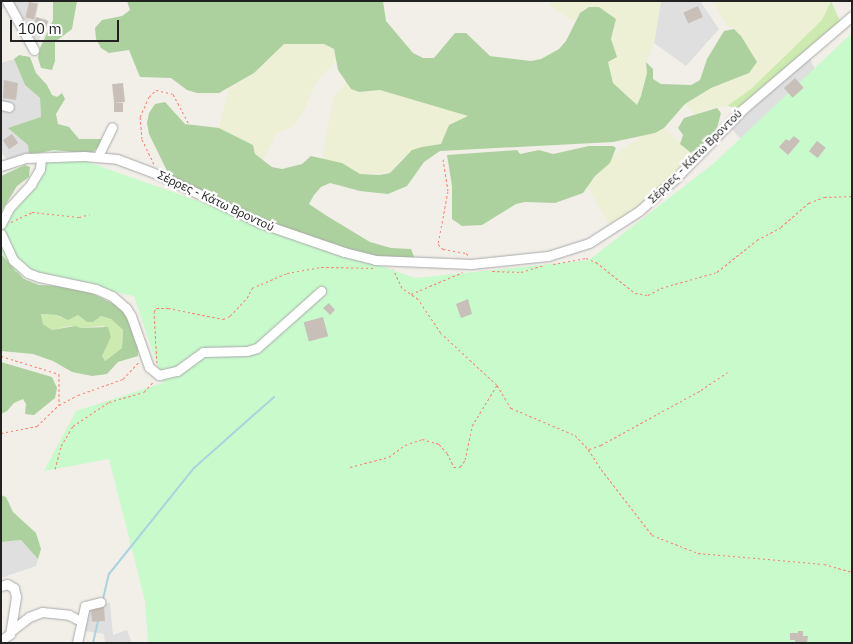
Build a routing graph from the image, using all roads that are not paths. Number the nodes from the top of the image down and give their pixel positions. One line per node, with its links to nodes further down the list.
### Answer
1 (6, 1): 3 (street)
2 (852, 16): 5 (street, Σέρρες - Κάτω Βροντού)
3 (34, 50)
4 (112, 127): 5 (street)
5 (98, 156): 6 (street, Σέρρες - Κάτω Βροντού)
6 (41, 158): 7 (street, Σέρρες - Κάτω Βροντού); 8 (street)
7 (2, 164)
8 (5, 224)
9 (1, 234): 10 (street)
10 (321, 291)
11 (1, 586): 14 (street)
12 (101, 602): 13 (street)
13 (81, 620): 14 (street); 16 (street)
14 (11, 631): 15 (street)
15 (1, 640)
16 (77, 643)

